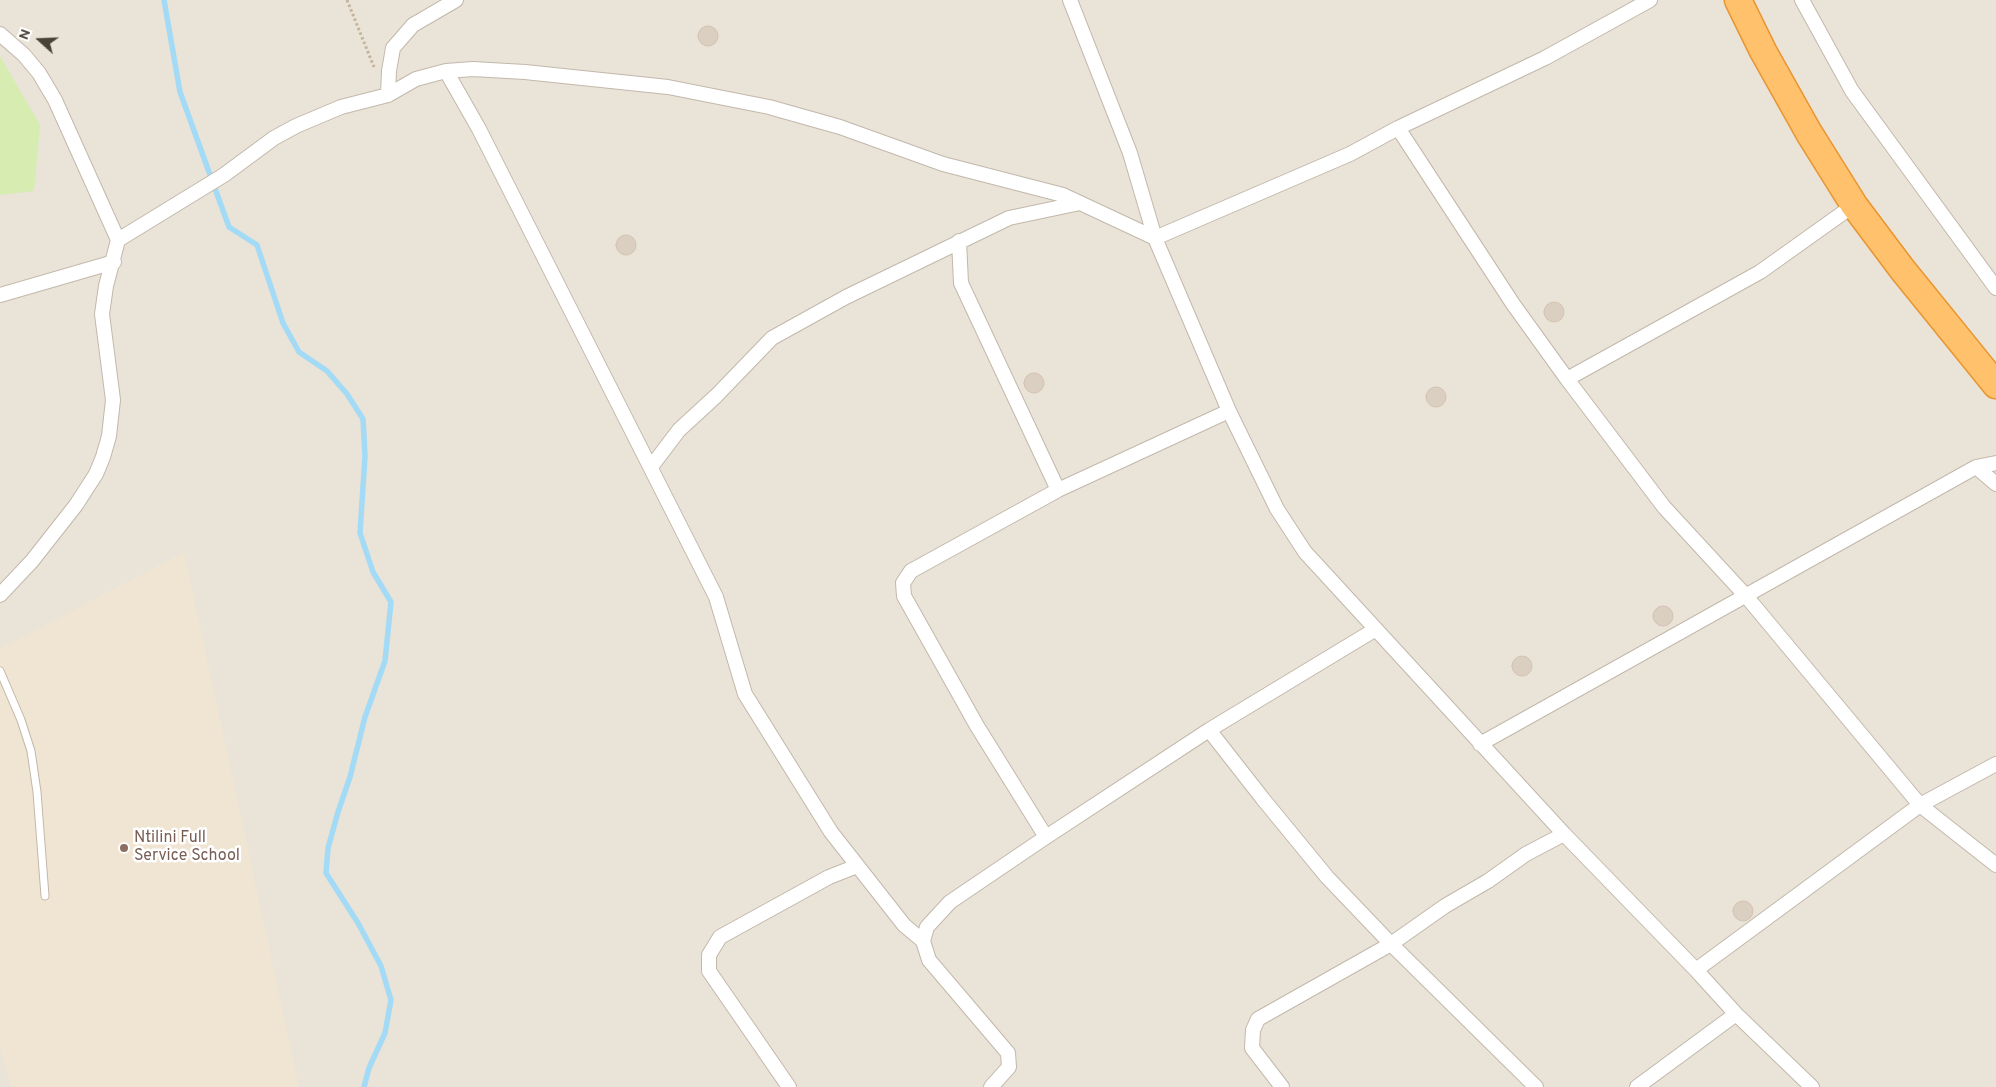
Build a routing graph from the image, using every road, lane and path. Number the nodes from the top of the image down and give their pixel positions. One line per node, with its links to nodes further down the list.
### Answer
1 (347, 0): 9 (path)
2 (456, 0): 9 (street)
3 (1070, 0): 13 (street)
4 (1650, 0): 10 (street)
5 (1738, 0): 12 (highway)
6 (1802, 0): 17 (street)
7 (0, 34): 14 (street)
8 (446, 71): 9 (street); 11 (street); 23 (street)
9 (388, 95): 14 (street)
10 (1398, 128): 13 (street); 20 (street)
11 (1080, 203): 13 (street); 15 (street)
12 (1854, 205): 19 (highway); 20 (street)
13 (1155, 238): 21 (street)
14 (118, 240): 16 (street)
15 (959, 241): 23 (street); 26 (street)
16 (114, 262): 18 (street); 27 (street)
17 (1996, 288)
18 (0, 296)
19 (1994, 378)
20 (1567, 379): 28 (street)
21 (1229, 412): 26 (street); 29 (street)
22 (1996, 463): 24 (street)
23 (651, 467): 38 (street)
24 (1976, 467): 25 (street); 28 (street)
25 (1996, 484)
26 (1058, 490): 36 (street)
27 (0, 595)
28 (1746, 596): 32 (street); 34 (street)
29 (1376, 629): 31 (street); 32 (street)
30 (0, 671): 39 (lane)
31 (1210, 730): 36 (street); 41 (street)
32 (1480, 744): 35 (street)
33 (1996, 764): 34 (street)
34 (1920, 805): 37 (street); 42 (street)
35 (1564, 834): 41 (street); 42 (street)
36 (1046, 837): 40 (street)
37 (1996, 865)
38 (857, 866): 40 (street); 44 (street)
39 (45, 896)
40 (923, 941): 45 (street)
41 (1391, 944): 46 (street); 47 (street)
42 (1696, 970): 43 (street)
43 (1736, 1014): 48 (street); 49 (street)
44 (789, 1087)
45 (991, 1087)
46 (1282, 1087)
47 (1536, 1087)
48 (1637, 1087)
49 (1812, 1087)

